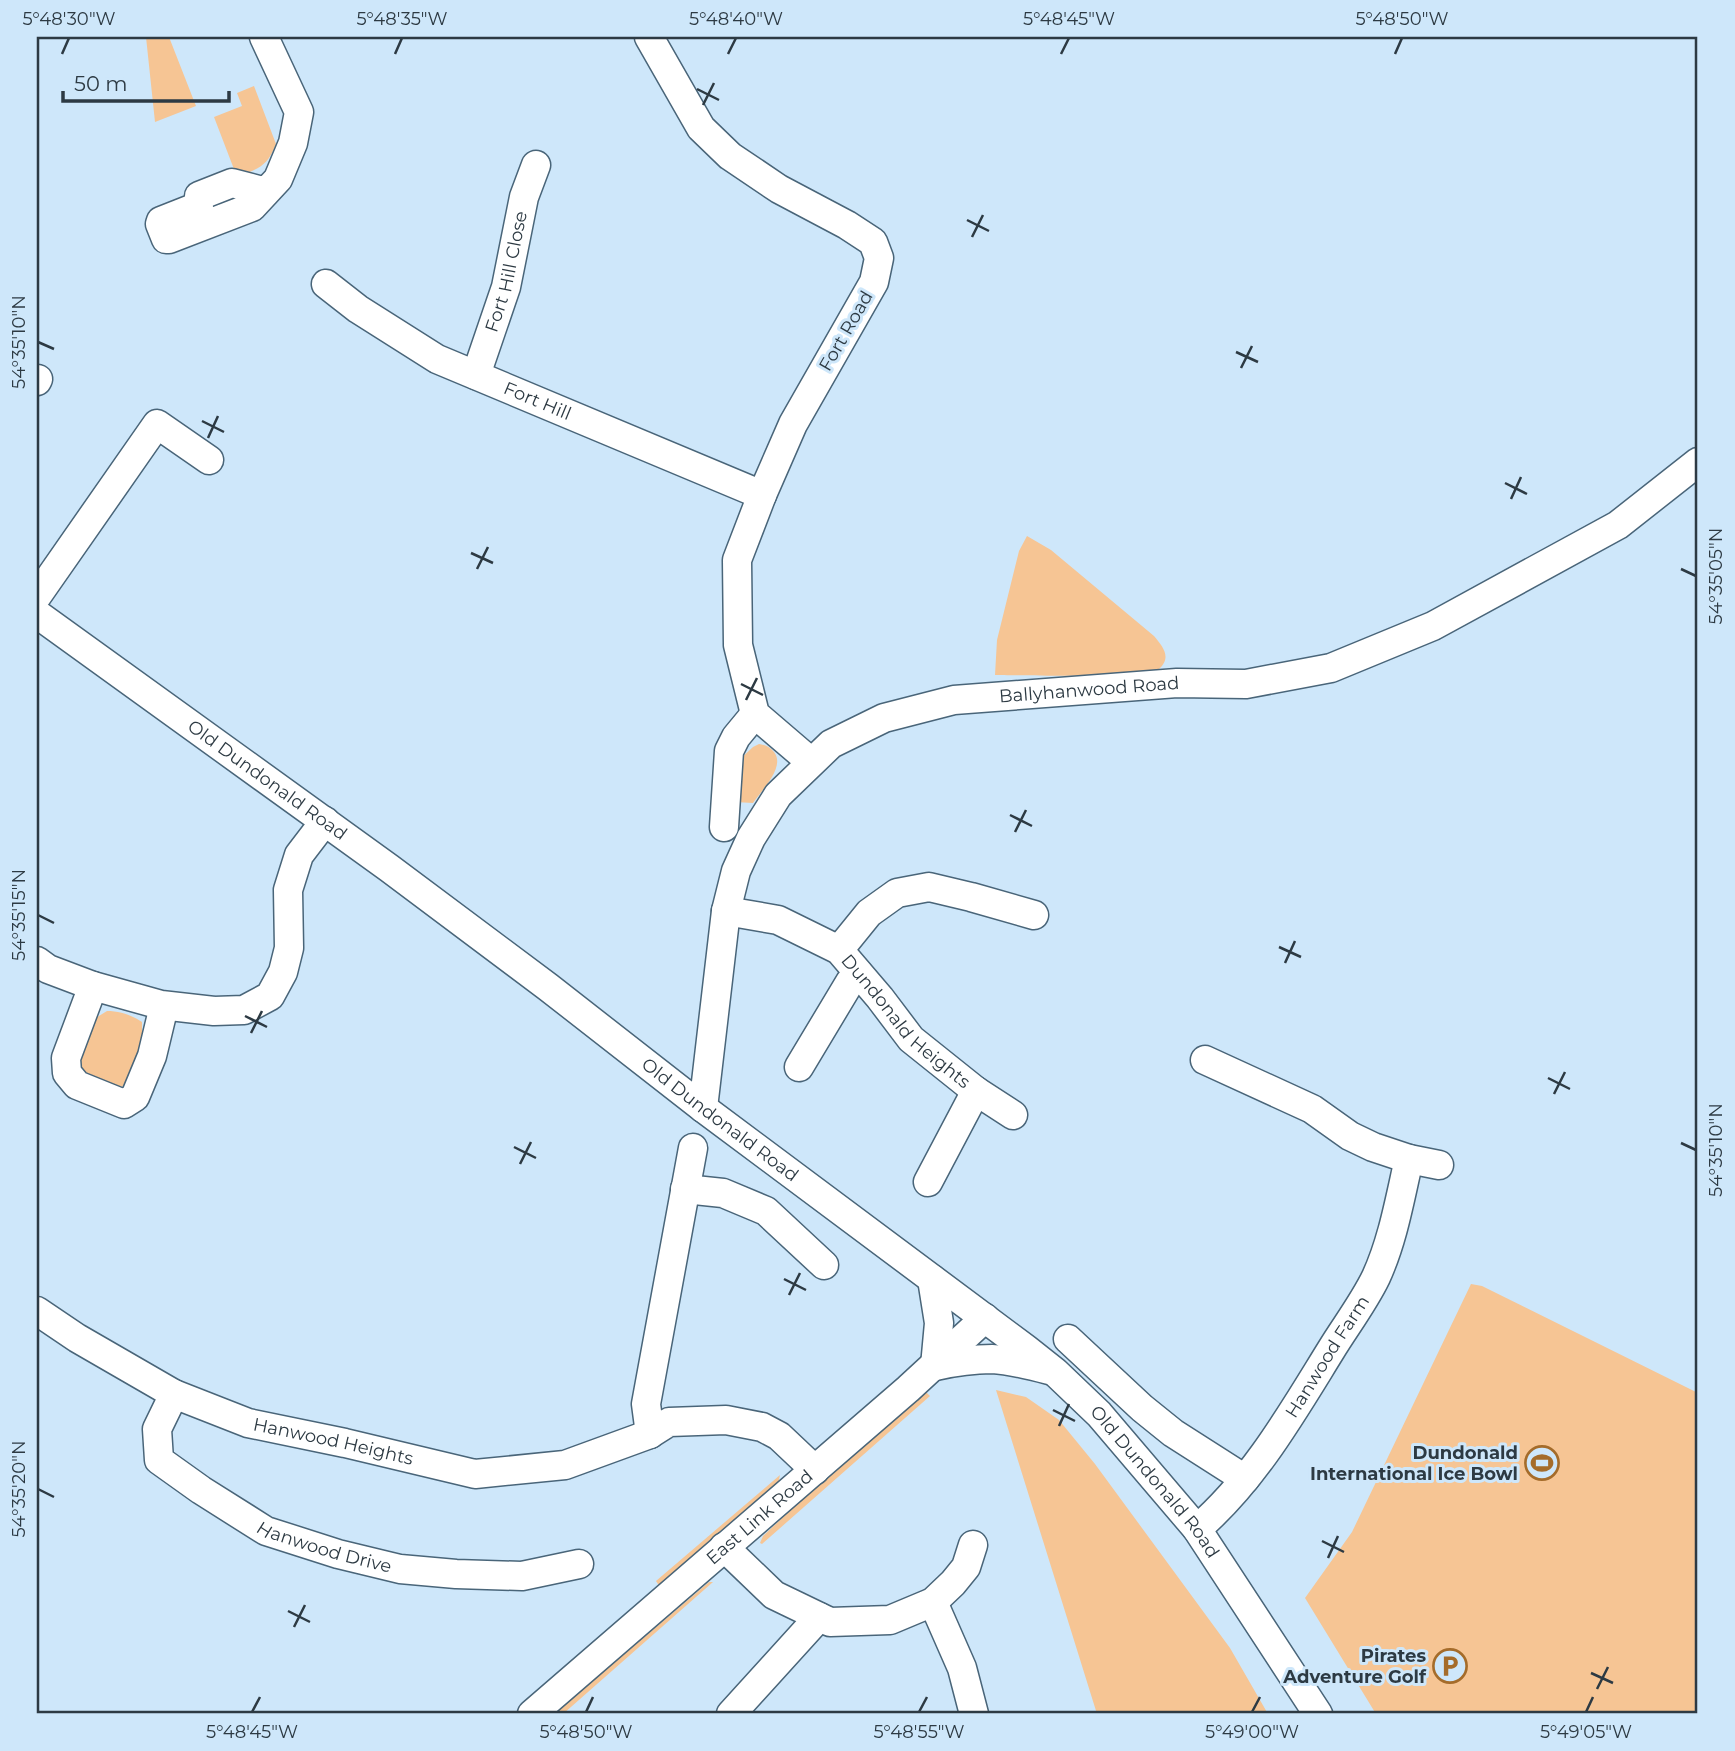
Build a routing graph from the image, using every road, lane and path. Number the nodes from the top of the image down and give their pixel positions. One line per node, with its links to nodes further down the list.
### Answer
1 (264, 37): 4 (street)
2 (649, 37): 9 (street, Fort Road)
3 (536, 165): 6 (street, Fort Hill Close)
4 (266, 192)
5 (326, 284): 6 (street, Fort Hill)
6 (476, 375): 9 (street, Fort Hill)
7 (209, 460): 10 (street)
8 (1698, 462): 13 (street, Ballyhanwood Road)
9 (762, 495): 12 (street, Fort Road)
10 (37, 596)
11 (37, 614): 14 (street, Old Dundonald Road)
12 (755, 714): 13 (street); 15 (street)
13 (811, 762): 16 (street, Ballyhanwood Road)
14 (324, 821): 22 (street); 26 (street, Old Dundonald Road)
15 (724, 827)
16 (726, 911): 18 (street, Dundonald Heights); 26 (street, Ballyhanwood Road)
17 (1034, 915): 18 (street, Dundonald Heights)
18 (839, 950): 20 (street, Dundonald Heights)
19 (37, 961): 21 (street)
20 (858, 973): 24 (street); 25 (street, Dundonald Heights)
21 (93, 986): 22 (street); 22 (street)
22 (164, 1006)
23 (1205, 1060): 29 (street)
24 (799, 1067)
25 (976, 1091): 27 (street, Dundonald Heights); 31 (street, Dundonald Heights)
26 (703, 1108): 34 (street, Old Dundonald Road)
27 (1013, 1115)
28 (693, 1148): 32 (street)
29 (1409, 1159): 30 (street); 43 (street, Hanwood Farm)
30 (1439, 1165)
31 (928, 1182)
32 (685, 1189): 33 (street); 41 (street)
33 (824, 1265)
34 (932, 1279): 36 (street, Old Dundonald Road); 38 (street)
35 (37, 1311): 40 (street, Hanwood Heights)
36 (985, 1318): 38 (street, East Link Road); 39 (street, Old Dundonald Road)
37 (1069, 1339): 43 (street)
38 (935, 1366): 39 (street); 42 (street, East Link Road)
39 (1055, 1372): 44 (street, Old Dundonald Road)
40 (174, 1394): 41 (street, Hanwood Heights); 47 (street, Hanwood Drive)
41 (650, 1434): 42 (street, Hanwood Heights)
42 (815, 1470): 46 (street, East Link Road)
43 (1245, 1479): 44 (street, Hanwood Farm)
44 (1198, 1529): 53 (street, Old Dundonald Road)
45 (973, 1545): 48 (street)
46 (724, 1547): 49 (street); 50 (street, East Link Road)
47 (579, 1564)
48 (933, 1602): 49 (street); 52 (street)
49 (819, 1618): 51 (street)
50 (532, 1714)
51 (731, 1714)
52 (974, 1714)
53 (1318, 1714)

